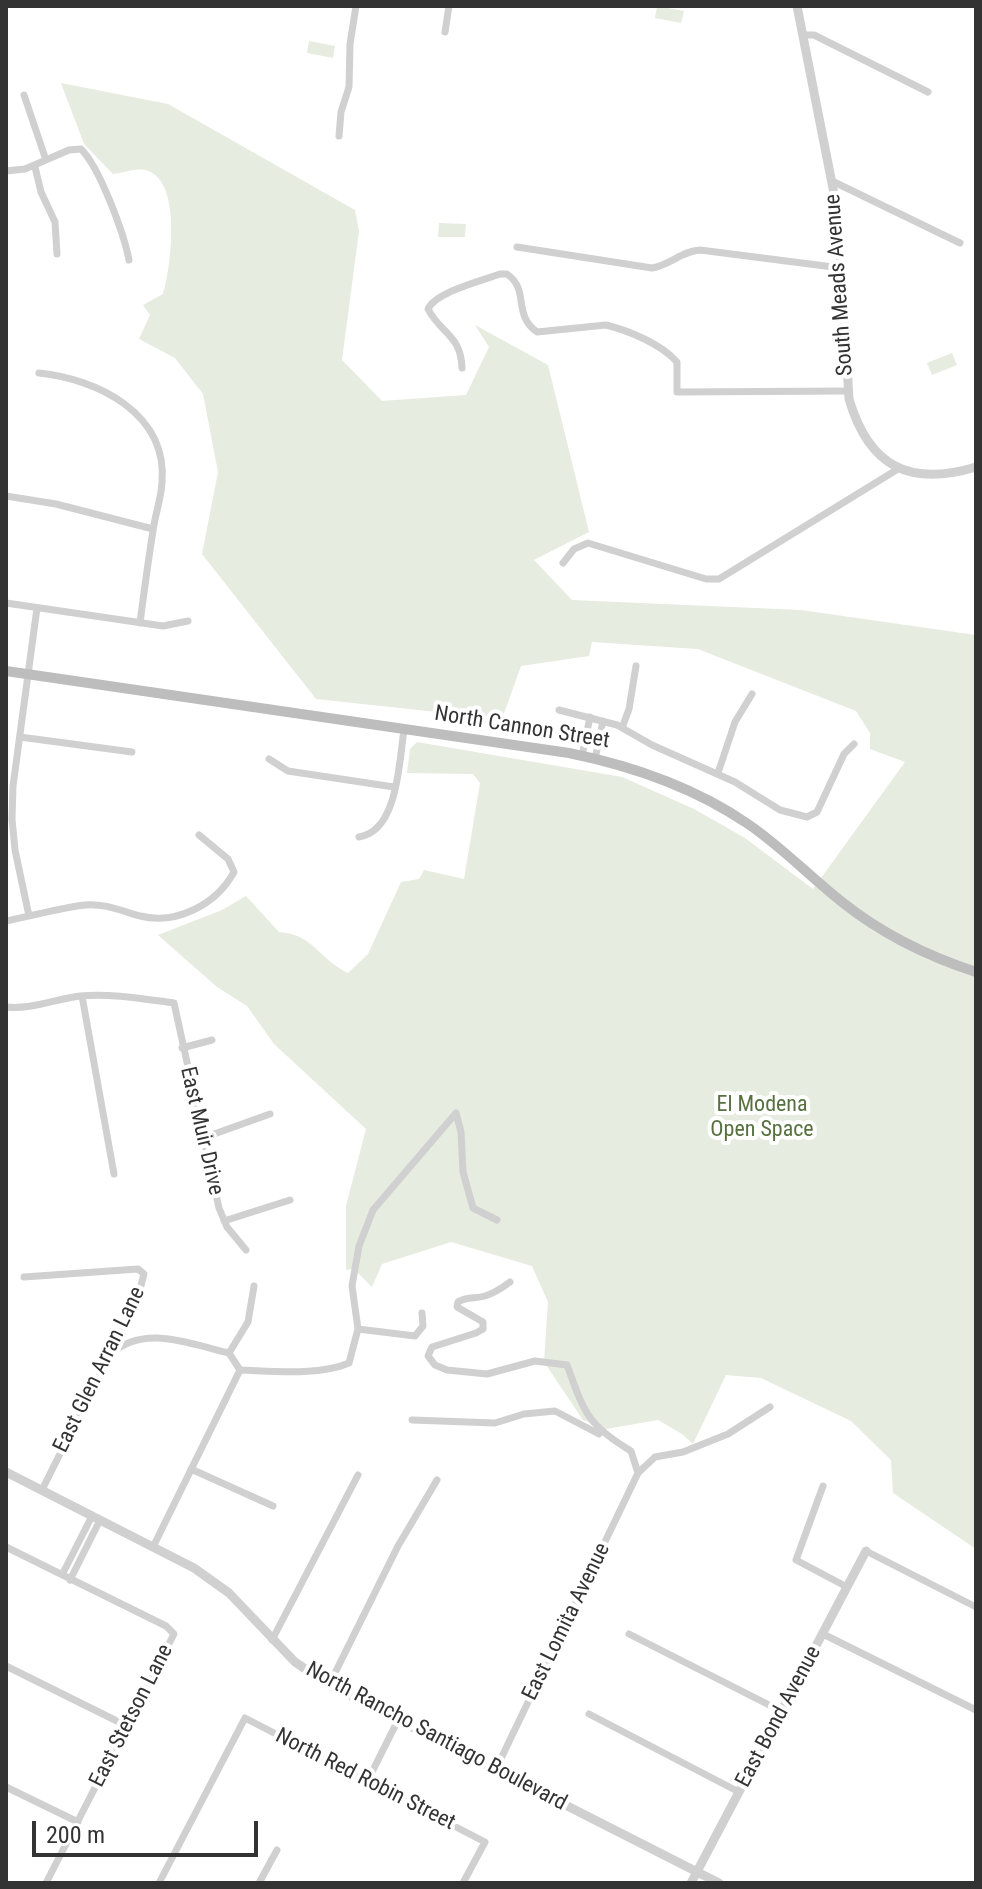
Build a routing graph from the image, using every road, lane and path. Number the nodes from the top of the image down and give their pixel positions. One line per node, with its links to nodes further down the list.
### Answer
1 (356, 6): 8 (street)
2 (449, 6): 4 (street)
3 (797, 6): 5 (street, South Meads Avenue)
4 (445, 32)
5 (804, 35): 6 (street); 12 (street, South Meads Avenue)
6 (928, 92)
7 (24, 95): 9 (street)
8 (339, 136)
9 (46, 160): 10 (street); 16 (street)
10 (35, 167): 11 (street); 15 (street)
11 (6, 171)
12 (832, 181): 13 (street); 17 (street, South Meads Avenue)
13 (960, 243)
14 (517, 247): 17 (street)
15 (57, 254)
16 (129, 260)
17 (841, 268): 20 (street, South Meads Avenue)
18 (462, 368): 20 (street)
19 (39, 373): 24 (street)
20 (848, 391): 22 (street, South Meads Avenue)
21 (976, 467): 22 (street)
22 (898, 469): 25 (street)
23 (6, 496): 24 (street)
24 (153, 529): 29 (street)
25 (563, 563)
26 (6, 603): 27 (street)
27 (37, 608): 29 (street); 32 (street)
28 (188, 621): 29 (street)
29 (140, 623)
30 (636, 666): 37 (street)
31 (6, 671): 32 (main road, North Cannon Street)
32 (29, 674): 38 (main road, North Cannon Street); 39 (street)
33 (752, 694): 45 (street)
34 (559, 710): 35 (street)
35 (590, 717): 36 (street); 42 (street)
36 (603, 721): 37 (street); 44 (street)
37 (622, 728): 45 (street)
38 (404, 730): 42 (main road, North Cannon Street); 46 (street)
39 (20, 737): 41 (street); 49 (street)
40 (854, 744): 45 (street)
41 (132, 752)
42 (582, 756): 44 (main road, North Cannon Street)
43 (269, 759): 46 (street)
44 (595, 759): 51 (main road, North Cannon Street)
45 (718, 773)
46 (394, 787): 48 (street)
47 (199, 835): 49 (street)
48 (359, 837)
49 (29, 916): 50 (street)
50 (6, 921)
51 (976, 972)
52 (82, 996): 53 (street); 55 (street, East Muir Drive); 58 (street)
53 (6, 1007)
54 (212, 1040): 55 (street)
55 (182, 1048): 57 (street, East Muir Drive)
56 (270, 1114): 57 (street)
57 (203, 1138): 61 (street, East Muir Drive)
58 (114, 1174)
59 (290, 1200): 61 (street)
60 (497, 1220): 67 (street)
61 (224, 1221): 62 (street, East Muir Drive)
62 (246, 1250)
63 (24, 1277): 69 (street, East Glen Arran Lane)
64 (510, 1282): 73 (street)
65 (254, 1286): 68 (street)
66 (422, 1313): 67 (street)
67 (358, 1329): 70 (street)
68 (229, 1353): 69 (street); 70 (street)
69 (109, 1357): 80 (street, East Glen Arran Lane)
70 (240, 1370): 74 (street)
71 (770, 1407): 76 (street)
72 (412, 1420): 73 (street)
73 (605, 1436): 76 (street)
74 (191, 1469): 81 (street); 84 (street)
75 (6, 1472): 80 (street, North Rancho Santiago Boulevard)
76 (638, 1473): 99 (street, East Lomita Avenue)
77 (358, 1475): 91 (street)
78 (437, 1480): 93 (street)
79 (823, 1486): 87 (street)
80 (42, 1490): 82 (street, North Rancho Santiago Boulevard)
81 (273, 1506)
82 (96, 1518): 84 (street, North Rancho Santiago Boulevard); 86 (street)
83 (6, 1547): 86 (street)
84 (153, 1547): 91 (street, North Rancho Santiago Boulevard)
85 (866, 1551): 87 (street, East Bond Avenue); 88 (street)
86 (66, 1578): 98 (street, East Stetson Lane)
87 (847, 1587): 90 (street, East Bond Avenue)
88 (976, 1607)
89 (629, 1634): 95 (street)
90 (823, 1634): 94 (street); 95 (street, East Bond Avenue)
91 (272, 1640): 93 (street, North Rancho Santiago Boulevard)
92 (6, 1666): 98 (street)
93 (329, 1685): 97 (street, North Rancho Santiago Boulevard)
94 (976, 1710)
95 (783, 1712): 102 (street, East Bond Avenue)
96 (589, 1714): 102 (street)
97 (398, 1720): 99 (street, North Rancho Santiago Boulevard); 100 (street)
98 (127, 1726): 103 (street, East Stetson Lane)
99 (495, 1771): 105 (street, North Rancho Santiago Boulevard)
100 (368, 1780): 107 (street, North Red Robin Street); 109 (street, North Red Robin Street)
101 (6, 1787): 103 (street)
102 (739, 1792): 105 (street, East Bond Avenue)
103 (78, 1822): 106 (street, East Stetson Lane)
104 (277, 1850): 108 (street)
105 (697, 1872): 110 (street, East Bond Avenue); 111 (street, North Rancho Santiago Boulevard)
106 (46, 1883)
107 (159, 1883)
108 (259, 1883)
109 (463, 1883)
110 (691, 1883)
111 (719, 1883)

